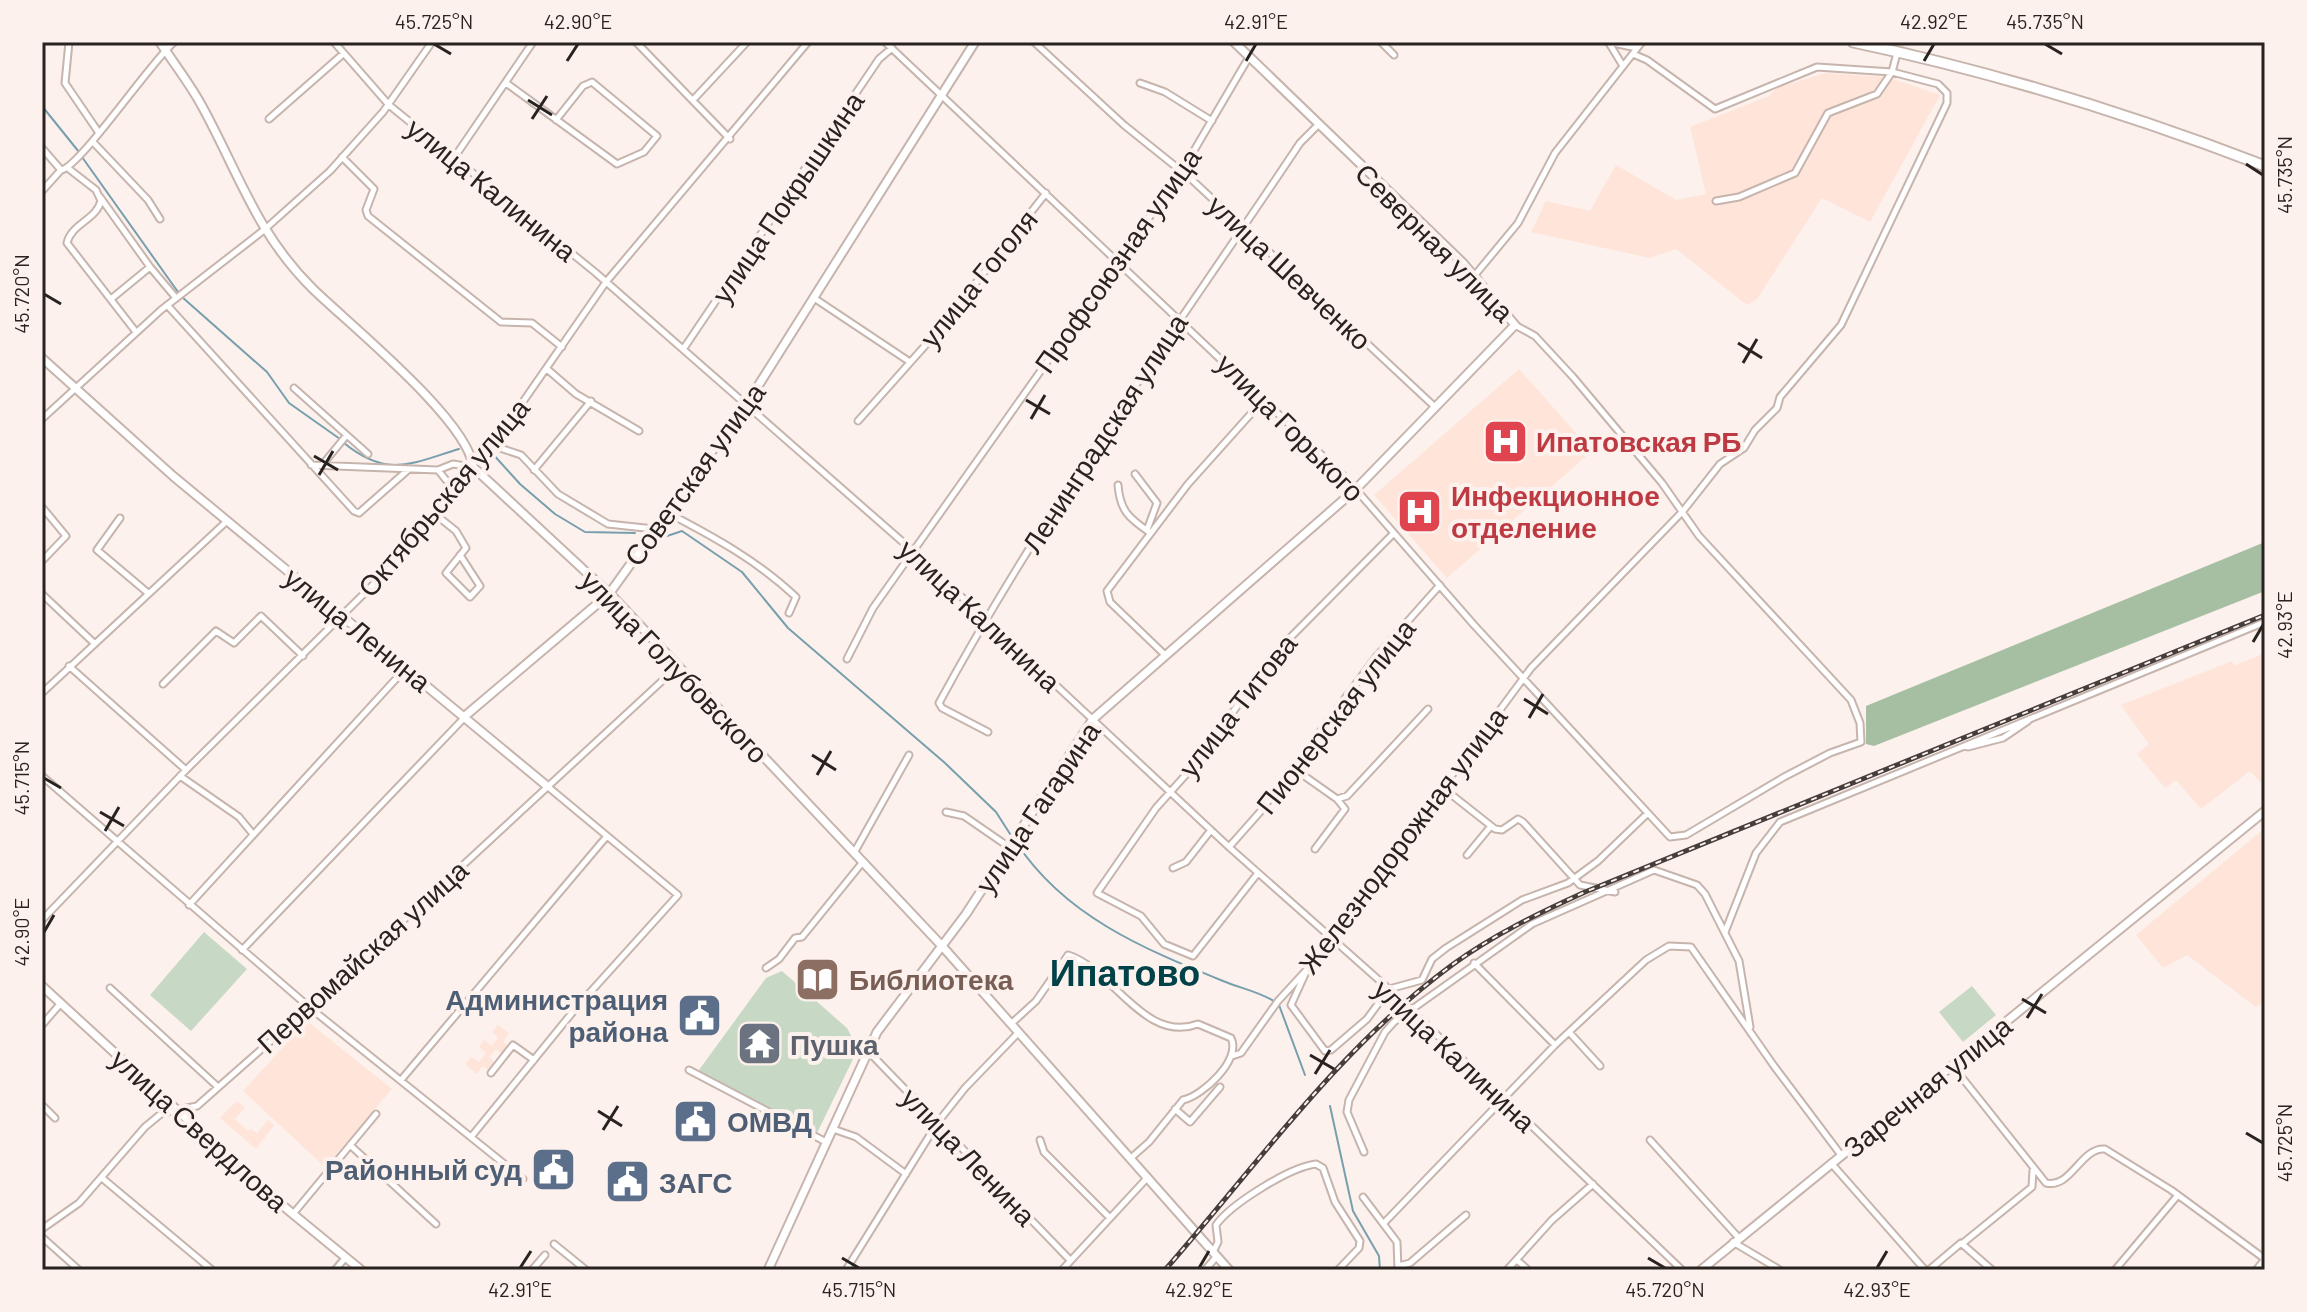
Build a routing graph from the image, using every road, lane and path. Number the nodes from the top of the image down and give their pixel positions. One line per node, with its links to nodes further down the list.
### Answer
1 (69, 42): 36 (street)
2 (160, 42): 19 (street, улица Голубовского)
3 (174, 42): 19 (street)
4 (334, 42): 21 (street, улица Калинина)
5 (432, 42): 31 (street)
6 (533, 42): 27 (street)
7 (636, 42): 30 (street)
8 (747, 42): 30 (street)
9 (808, 42): 37 (street, Октябрьская улица)
10 (885, 42): 17 (street, улица Горького)
11 (975, 42): 29 (street, Советская улица)
12 (1034, 42): 45 (street, улица Шевченко)
13 (1234, 42): 24 (street, Северная улица)
14 (1381, 42): 23 (street)
15 (1642, 42): 18 (street)
16 (1853, 42): 20 (highway)
17 (892, 48): 29 (street, улица Горького); 65 (street, улица Покрышкина)
18 (1638, 48): 22 (street); 25 (street)
19 (165, 50): 36 (street); 52 (street, улица Голубовского)
20 (1898, 52): 26 (street); 42 (highway)
21 (343, 54): 31 (street, улица Калинина); 32 (street)
22 (1633, 54): 25 (street); 26 (street)
23 (1394, 55)
24 (1249, 57): 34 (street, Профсоюзная улица); 35 (street, Северная улица)
25 (1623, 66): 55 (street)
26 (1892, 72): 49 (street); 94 (street, Железнодорожная улица)
27 (506, 83): 33 (street); 41 (street)
28 (1140, 83): 34 (street)
29 (942, 94): 47 (street, улица Горького); 57 (street, Советская улица)
30 (693, 100): 37 (street)
31 (389, 105): 40 (street); 41 (street, улица Калинина)
32 (269, 119)
33 (556, 120): 33 (street)
34 (1212, 121): 45 (street, Профсоюзная улица)
35 (1318, 125): 51 (street, Ленинградская улица); 55 (street, Северная улица)
36 (100, 133): 38 (street)
37 (730, 139): 56 (street, Октябрьская улица)
38 (93, 142): 43 (street); 50 (street)
39 (42, 148): 44 (street)
40 (342, 157): 52 (street); 64 (street)
41 (454, 158): 56 (street, улица Калинина)
42 (2265, 166)
43 (69, 169): 44 (street); 48 (street)
44 (61, 170): 46 (street)
45 (1182, 171): 51 (street, улица Шевченко); 53 (street, Профсоюзная улица)
46 (42, 191)
47 (1046, 193): 53 (street, улица Горького); 67 (street, улица Гоголя)
48 (99, 195): 54 (street); 58 (street)
49 (1716, 201)
50 (160, 219)
51 (1243, 227): 61 (street, Ленинградская улица); 74 (street, улица Шевченко)
52 (264, 230): 59 (street); 83 (street, улица Голубовского)
53 (1119, 262): 61 (street, улица Горького); 102 (street, Профсоюзная улица)
54 (150, 267): 58 (street); 59 (street)
55 (1475, 275): 62 (street, Северная улица)
56 (606, 282): 64 (street, Октябрьская улица); 65 (street, улица Калинина)
57 (814, 298): 67 (street, улица Гоголя); 73 (street, Советская улица)
58 (111, 299): 63 (street)
59 (175, 299): 60 (street)
60 (167, 305): 63 (street); 81 (street)
61 (1179, 318): 71 (street, улица Горького); 111 (street, Ленинградская улица)
62 (1515, 325): 74 (street, улица Гагарина); 94 (street, Северная улица)
63 (136, 332): 69 (street)
64 (562, 347): 68 (street, Октябрьская улица)
65 (684, 348): 73 (street, улица Калинина)
66 (42, 358): 69 (street, улица Ленина)
67 (910, 362): 76 (street, улица Гоголя)
68 (547, 369): 72 (street); 79 (street, Октябрьская улица)
69 (75, 388): 75 (street); 98 (street, улица Ленина)
70 (294, 388): 78 (street)
71 (1265, 398): 90 (street, улица Горького); 93 (street)
72 (591, 401): 77 (street); 84 (street)
73 (747, 403): 95 (street, Советская улица); 102 (street, улица Калинина)
74 (1436, 409): 90 (street, улица Гагарина)
75 (42, 419)
76 (858, 421)
77 (639, 431)
78 (346, 436): 80 (street); 82 (street)
79 (490, 445): 83 (street, Октябрьская улица); 84 (street)
80 (368, 454)
81 (310, 465): 82 (street); 85 (street)
82 (322, 465): 85 (street)
83 (473, 467): 86 (street); 88 (street, Октябрьская улица); 108 (street, улица Голубовского)
84 (532, 467): 99 (street)
85 (409, 469): 86 (street)
86 (438, 470): 88 (street)
87 (1135, 474): 91 (street)
88 (457, 485): 96 (street, Октябрьская улица)
89 (1118, 485): 100 (street)
90 (1356, 489): 101 (street, улица Горького); 114 (street, улица Гагарина)
91 (1156, 501): 93 (street); 100 (street)
92 (42, 507): 104 (street)
93 (1168, 509): 100 (street)
94 (1683, 511): 120 (street, Железнодорожная улица); 138 (street, улица Горького)
95 (667, 512): 99 (street, Советская улица); 109 (street)
96 (436, 515): 103 (street); 110 (street, Октябрьская улица)
97 (120, 518): 106 (street)
98 (227, 521): 106 (street); 110 (street, улица Ленина)
99 (654, 529): 108 (street, Советская улица)
100 (1148, 531): 114 (street)
101 (1394, 533): 105 (street, улица Горького); 134 (street, улица Титова)
102 (912, 551): 111 (street, улица Калинина); 116 (street, Профсоюзная улица)
103 (460, 555): 103 (street)
104 (42, 561)
105 (1440, 585): 120 (street, улица Горького); 128 (street, Пионерская улица)
106 (148, 593): 113 (street)
107 (42, 594): 113 (street)
108 (609, 594): 118 (street, улица Голубовского); 124 (street, Советская улица)
109 (789, 613)
110 (342, 616): 115 (street, Октябрьская улица); 119 (street, улица Ленина)
111 (987, 620): 125 (street, улица Калинина); 126 (street, Ленинградская улица)
112 (2265, 622): 157 (street)
113 (94, 643): 117 (street)
114 (1164, 654): 125 (street, улица Гагарина)
115 (303, 656): 121 (street); 129 (street, Октябрьская улица)
116 (847, 659)
117 (69, 666): 122 (street); 129 (street)
118 (676, 668): 132 (street, Первомайская улица); 147 (street, улица Голубовского)
119 (405, 669): 124 (street, улица Ленина); 141 (street)
120 (1523, 678): 133 (street, Железнодорожная улица); 138 (street, улица Горького)
121 (163, 684)
122 (42, 693)
123 (1428, 709): 135 (street)
124 (465, 716): 132 (street, улица Ленина); 160 (street, Советская улица)
125 (1093, 719): 134 (street, улица Калинина); 144 (street, улица Гагарина)
126 (988, 732)
127 (909, 755): 147 (street)
128 (1293, 768): 135 (street); 145 (street, Пионерская улица)
129 (186, 770): 131 (street, Октябрьская улица)
130 (42, 776): 143 (street)
131 (180, 776): 141 (street); 143 (street, Октябрьская улица)
132 (547, 786): 142 (street, улица Ленина); 168 (street, Первомайская улица)
133 (1443, 788): 139 (street); 158 (street, Железнодорожная улица)
134 (1170, 790): 140 (street, улица Калинина); 151 (street, улица Титова)
135 (1337, 799): 146 (street)
136 (2265, 811): 179 (street, Заречная улица)
137 (946, 812): 144 (street)
138 (1648, 813): 152 (street)
139 (1491, 826): 148 (street); 152 (street)
140 (1211, 830): 145 (street, улица Калинина); 150 (street)
141 (252, 833): 155 (street)
142 (607, 836): 178 (street, улица Ленина); 183 (street)
143 (117, 841): 155 (street); 156 (street, Октябрьская улица)
144 (1010, 846): 159 (street, улица Гагарина)
145 (1229, 847): 151 (street, улица Калинина)
146 (1315, 849)
147 (854, 854): 149 (street, улица Голубовского)
148 (1467, 855)
149 (862, 863): 159 (street, улица Голубовского); 162 (street)
150 (1173, 868)
151 (1258, 873): 158 (street, улица Калинина)
152 (1575, 877): 153 (street); 166 (street)
153 (1606, 891): 154 (street); 157 (street); 161 (street)
154 (1615, 892)
155 (189, 905): 160 (street)
156 (42, 920)
157 (1725, 933): 174 (street)
158 (1327, 936): 163 (street, Железнодорожная улица); 166 (street, улица Калинина)
159 (942, 946): 170 (street, улица Голубовского); 176 (street, улица Гагарина)
160 (242, 950): 168 (street)
161 (1474, 963): 169 (street); 175 (street)
162 (766, 968)
163 (1307, 971): 166 (street); 177 (street, Железнодорожная улица)
164 (42, 986): 167 (street, улица Свердлова)
165 (110, 988): 184 (street)
166 (1389, 989): 169 (street, улица Калинина)
167 (61, 1003): 171 (street); 191 (street, улица Свердлова)
168 (309, 1007): 183 (street); 184 (street, Первомайская улица)
169 (1411, 1010): 187 (street, улица Калинина); 201 (street)
170 (1012, 1023): 172 (street, улица Голубовского); 177 (street)
171 (42, 1025)
172 (1020, 1032): 194 (street); 203 (street, улица Голубовского)
173 (1569, 1032): 174 (street); 175 (street); 180 (street)
174 (1751, 1032): 202 (street)
175 (1555, 1045): 187 (street)
176 (868, 1051): 194 (street, улица Ленина); 195 (street, улица Гагарина)
177 (1232, 1056): 186 (street)
178 (534, 1060): 182 (street); 196 (street)
179 (1952, 1065): 202 (street, Заречная улица); 205 (street)
180 (1600, 1066)
181 (689, 1070): 199 (street)
182 (491, 1073)
183 (401, 1080): 196 (street)
184 (218, 1087): 191 (street, Первомайская улица)
185 (1220, 1087): 188 (street)
186 (1199, 1097): 188 (street); 190 (street)
187 (1504, 1099): 210 (street, улица Калинина); 216 (street)
188 (1206, 1103): 190 (street)
189 (42, 1105): 193 (street)
190 (1175, 1109): 203 (street)
191 (178, 1111): 208 (street, Первомайская улица); 213 (street, улица Свердлова)
192 (376, 1114): 200 (street)
193 (55, 1118)
194 (938, 1122): 206 (street); 227 (street, улица Ленина)
195 (833, 1129): 199 (street, улица Гагарина); 206 (street)
196 (471, 1137): 209 (street)
197 (1040, 1140): 215 (street)
198 (1650, 1140): 220 (street)
199 (827, 1142): 236 (street, улица Гагарина)
200 (350, 1145): 213 (street); 217 (street)
201 (1364, 1152)
202 (1841, 1155): 204 (street, Заречная улица)
203 (1132, 1157): 207 (street, улица Голубовского)
204 (1831, 1163): 220 (street, Заречная улица); 247 (street)
205 (2033, 1169): 211 (street); 222 (street)
206 (907, 1174): 237 (street)
207 (1149, 1176): 215 (street); 223 (street, улица Голубовского)
208 (102, 1178): 218 (street, Первомайская улица); 231 (street)
209 (523, 1179)
210 (1593, 1184): 228 (street); 244 (street, улица Калинина)
211 (2178, 1195): 226 (street); 249 (street)
212 (1363, 1197): 216 (street)
213 (293, 1214): 225 (street, улица Свердлова)
214 (1466, 1215): 229 (street)
215 (1110, 1218): 227 (street)
216 (1384, 1223): 229 (street)
217 (436, 1224)
218 (42, 1229)
219 (42, 1237): 230 (street)
220 (1735, 1240): 245 (street, Заречная улица); 246 (street)
221 (554, 1244): 235 (street)
222 (1960, 1244): 247 (street); 248 (street)
223 (1215, 1254): 239 (street); 240 (street, улица Голубовского); 241 (street)
224 (545, 1255): 234 (street)
225 (346, 1257): 232 (street); 233 (street, улица Свердлова)
226 (2265, 1259): 250 (street)
227 (1070, 1260): 238 (street)
228 (1517, 1260): 242 (street); 243 (street)
229 (1398, 1268)
230 (79, 1270)
231 (212, 1270)
232 (335, 1270)
233 (361, 1270)
234 (532, 1270)
235 (586, 1270)
236 (768, 1270)
237 (846, 1270)
238 (1062, 1270)
239 (1205, 1270)
240 (1229, 1270)
241 (1338, 1270)
242 (1507, 1270)
243 (1528, 1270)
244 (1682, 1270)
245 (1701, 1270)
246 (1780, 1270)
247 (1927, 1270)
248 (1992, 1270)
249 (2115, 1270)
250 (2256, 1270)

